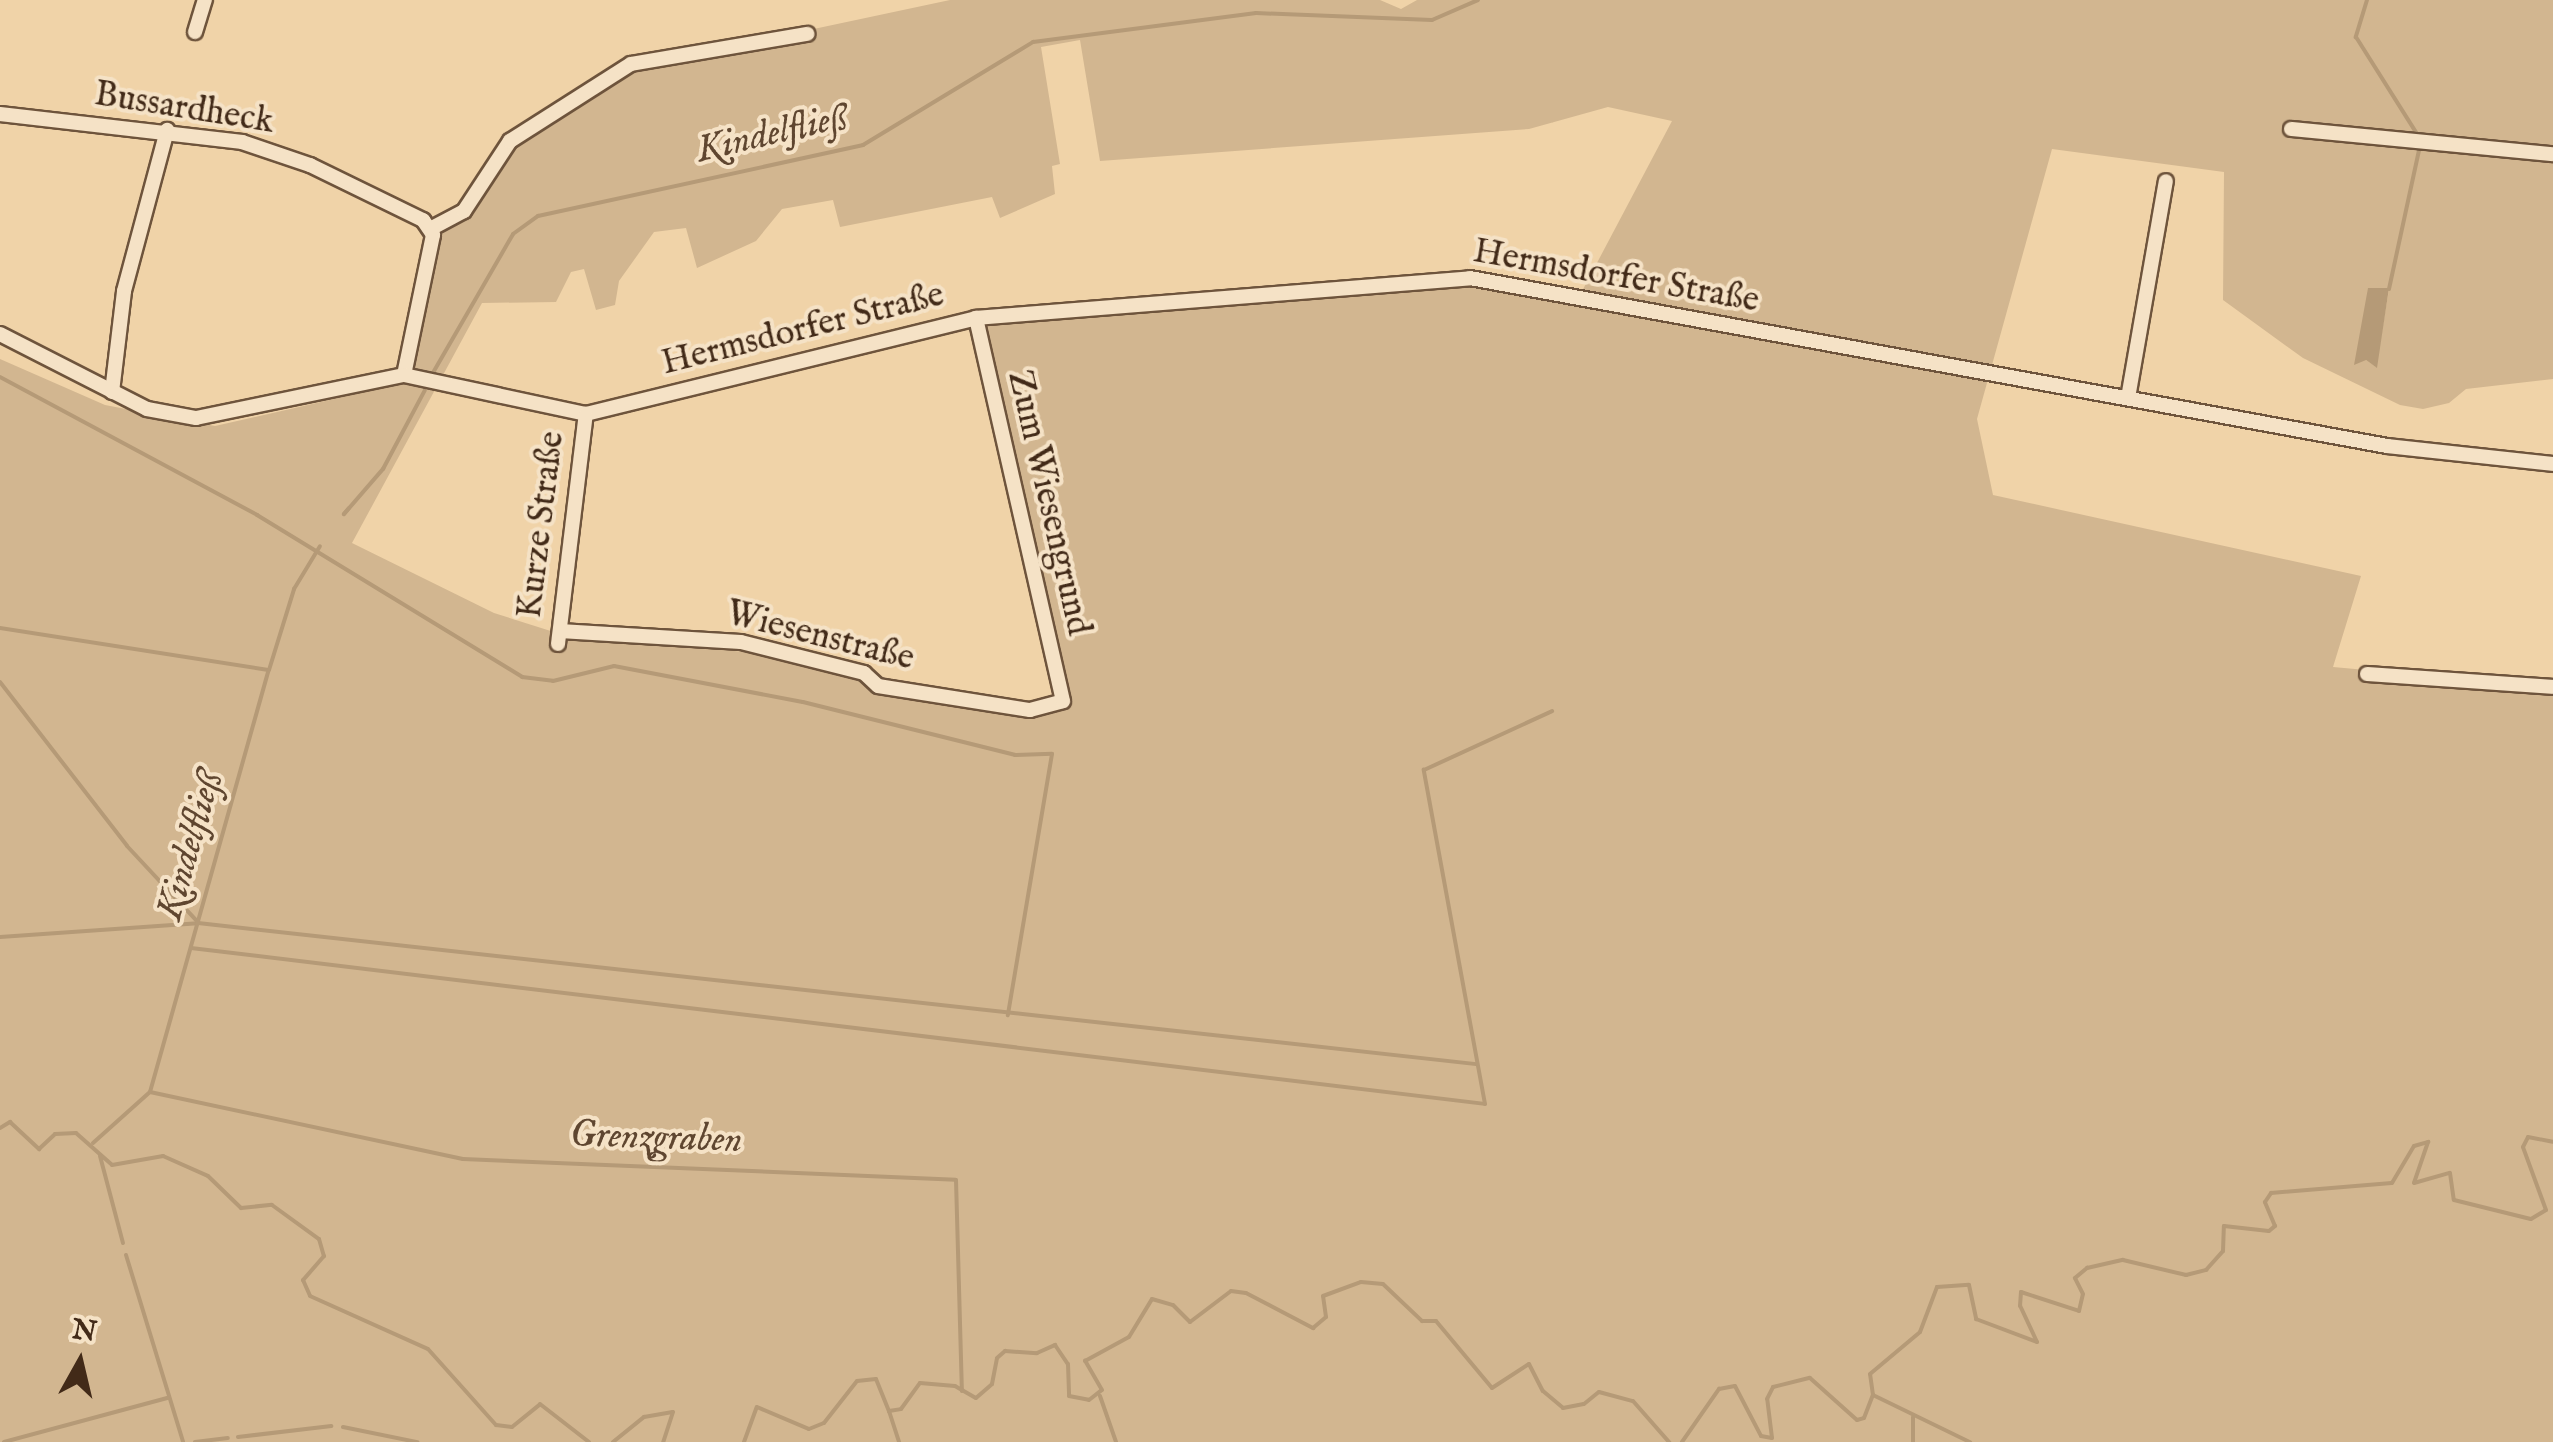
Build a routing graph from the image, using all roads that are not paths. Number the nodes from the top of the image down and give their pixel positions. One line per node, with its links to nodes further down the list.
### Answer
1 (205, 0): 2 (street)
2 (195, 32)
3 (807, 34): 9 (street)
4 (0, 114): 6 (street, Bussardheck)
5 (2290, 129): 7 (street)
6 (168, 130): 9 (street, Bussardheck); 13 (street)
7 (2553, 154)
8 (2166, 180): 14 (street)
9 (432, 228): 12 (street)
10 (976, 318): 14 (street, Hermsdorfer Straße); 15 (street, Hermsdorfer Straße); 20 (street, Zum Wiesengrund)
11 (0, 334): 13 (street, Hermsdorfer Straße)
12 (404, 375): 13 (street, Hermsdorfer Straße); 15 (street, Hermsdorfer Straße)
13 (112, 392)
14 (2128, 398): 16 (street, Hermsdorfer Straße)
15 (586, 414): 17 (street, Kurze Straße)
16 (2553, 464)
17 (559, 637): 20 (street, Wiesenstraße)
18 (2367, 674): 19 (street)
19 (2553, 687)
20 (1063, 701)

